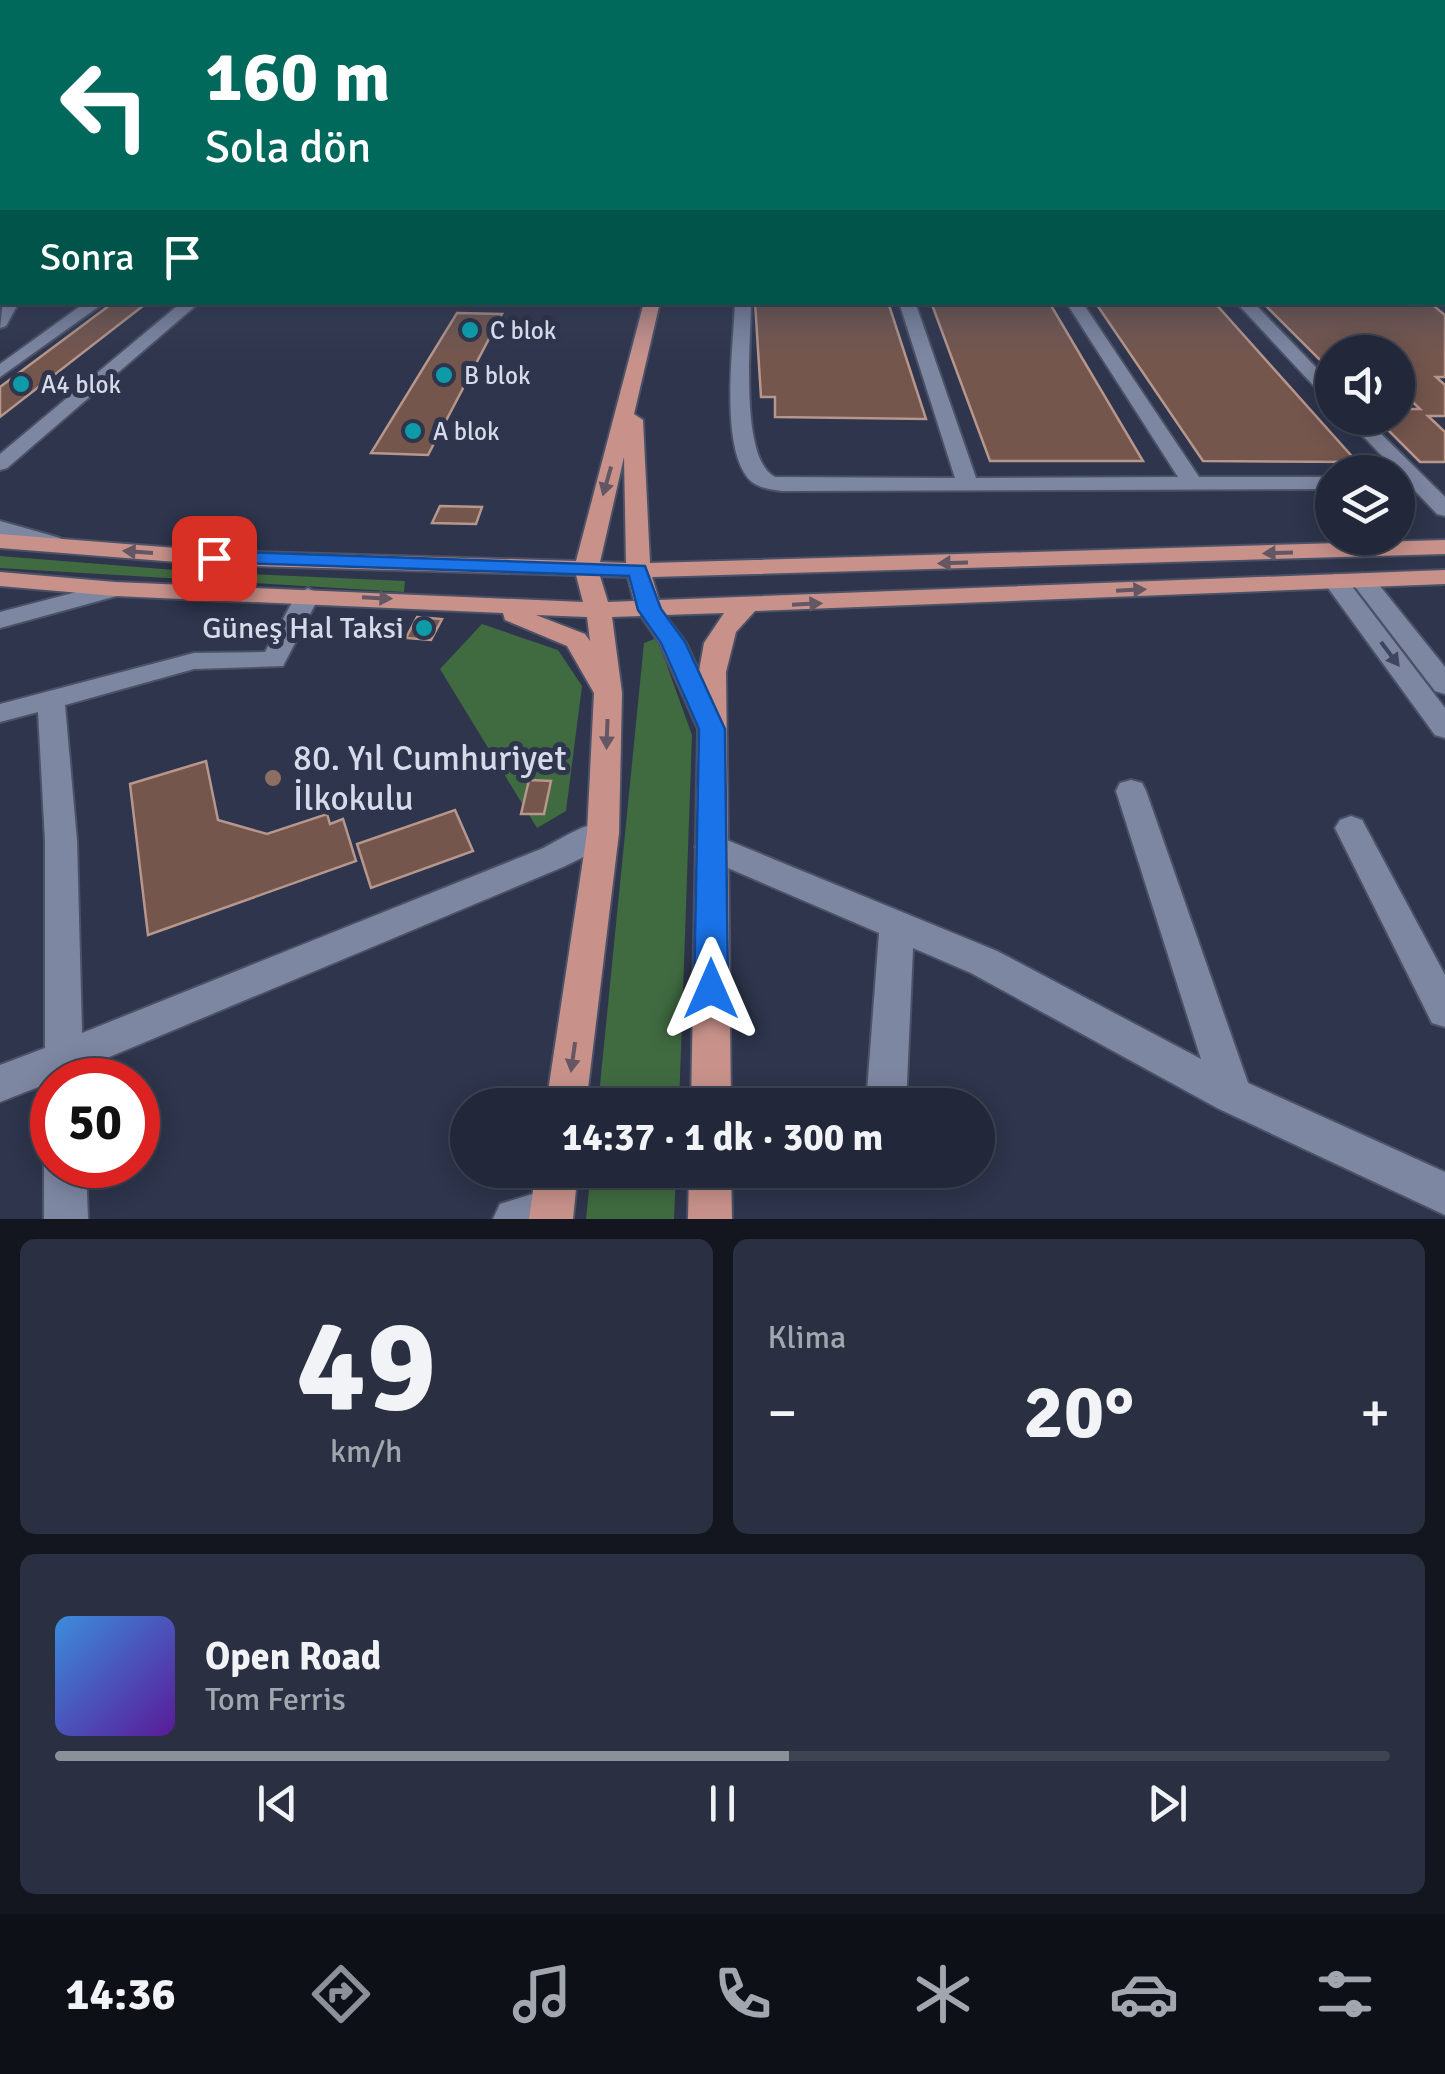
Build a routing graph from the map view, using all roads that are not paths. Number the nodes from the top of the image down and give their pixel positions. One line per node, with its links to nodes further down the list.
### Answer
1 (92, 305): 8 (street)
2 (188, 305): 13 (street)
3 (651, 305): 10 (main road)
4 (743, 305): 15 (street)
5 (908, 305): 15 (street)
6 (1076, 305): 18 (street)
7 (1247, 305): 9 (street)
8 (0, 372)
9 (1315, 376)
10 (632, 394): 25 (main road, one-way to 25); 26 (main road)
11 (1369, 435): 12 (street)
12 (1385, 455)
13 (0, 464)
14 (1445, 482): 17 (street)
15 (968, 483): 18 (street)
16 (1315, 483): 18 (street)
17 (1415, 483)
18 (1193, 484)
19 (1415, 488): 20 (street)
20 (1445, 510)
21 (0, 528): 23 (street)
22 (0, 541): 23 (main road)
23 (69, 547): 25 (main road, one-way to 23)
24 (1445, 548): 26 (main road, one-way to 26)
25 (586, 569): 26 (main road); 35 (main road)
26 (638, 570): 36 (main road)
27 (1445, 577): 29 (main road)
28 (0, 579): 31 (main road)
29 (1362, 580): 30 (main road); 40 (street)
30 (1334, 581): 34 (main road, one-way to 30); 40 (street, one-way to 40)
31 (115, 589): 32 (main road); 37 (street)
32 (308, 595): 33 (main road, one-way to 33); 39 (street)
33 (476, 603): 35 (main road); 38 (main road)
34 (746, 607): 36 (main road); 42 (main road)
35 (597, 610): 36 (main road); 38 (main road)
36 (650, 610): 42 (main road)
37 (0, 620)
38 (608, 693): 45 (main road, one-way to 45)
39 (51, 701): 41 (street); 49 (street)
40 (1441, 707)
41 (0, 714)
42 (712, 729): 46 (main road)
43 (1131, 791): 56 (street)
44 (1350, 828): 48 (street)
45 (603, 833): 50 (street); 53 (main road, one-way to 53)
46 (711, 847): 47 (street); 54 (main road)
47 (897, 926): 55 (street); 56 (street)
48 (1445, 1010)
49 (64, 1058)
50 (87, 1058)
51 (30, 1076): 52 (street)
52 (0, 1084)
53 (568, 1088)
54 (711, 1088)
55 (887, 1088)
56 (1233, 1096): 59 (street)
57 (65, 1188): 60 (street)
58 (710, 1188): 61 (main road)
59 (1445, 1194)
60 (66, 1219)
61 (710, 1219)

